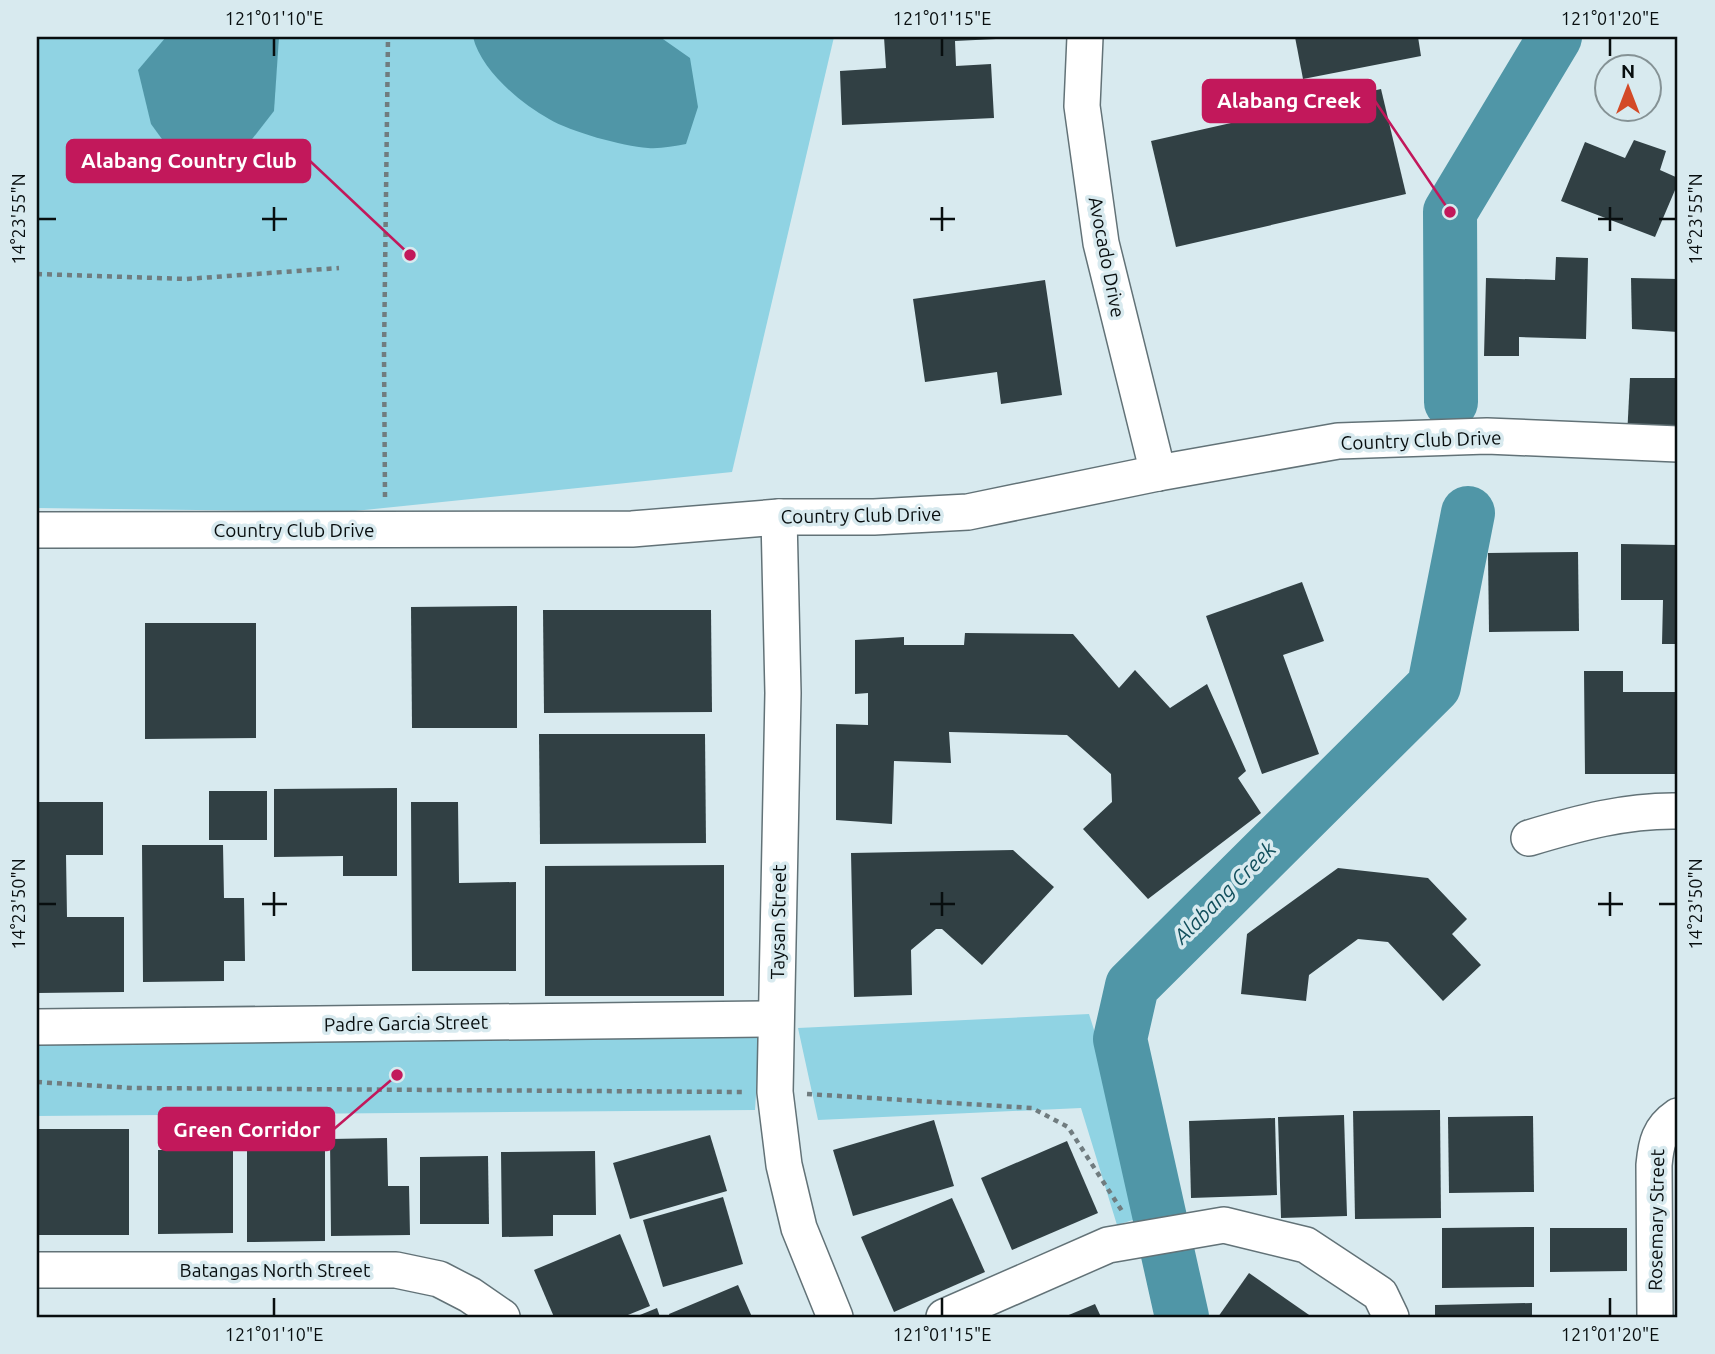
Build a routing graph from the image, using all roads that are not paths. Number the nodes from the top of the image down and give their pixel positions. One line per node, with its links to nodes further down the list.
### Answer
1 (1085, 37): 3 (street, Avocado Drive)
2 (1678, 444): 3 (street, Country Club Drive)
3 (1158, 473): 4 (street, Country Club Drive)
4 (779, 517): 5 (street, Country Club Drive); 8 (street, Taysan Street)
5 (37, 530)
6 (1678, 810): 7 (street)
7 (1528, 838)
8 (775, 1019): 9 (street, Padre Garcia Street); 14 (street, Taysan Street)
9 (37, 1027)
10 (1672, 1120): 16 (street, Rosemary Street)
11 (37, 1270): 13 (street, Batangas North Street)
12 (1386, 1306): 15 (street)
13 (502, 1317)
14 (835, 1317)
15 (944, 1317)
16 (1655, 1317)

